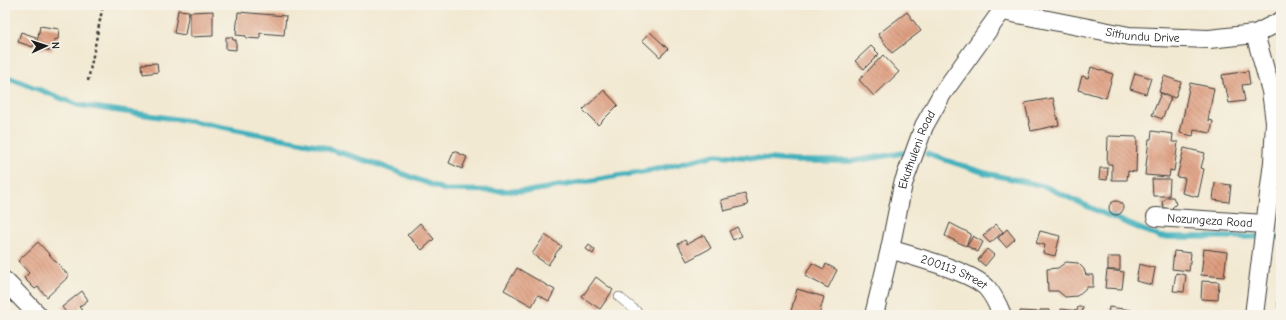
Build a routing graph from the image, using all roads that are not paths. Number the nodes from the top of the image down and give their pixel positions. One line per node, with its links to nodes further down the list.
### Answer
1 (1004, 8): 3 (street, Sithundu Drive); 6 (street, Ekuthuleni Road)
2 (1281, 21): 3 (street, Sithundu Drive)
3 (1255, 34): 5 (street, Nozungeza Road)
4 (1156, 217): 5 (street, Nozungeza Road)
5 (1265, 224): 13 (street, Nozungeza Road)
6 (890, 250): 11 (street, Ekuthuleni Road); 12 (street, 200113 Street)
7 (5, 281): 9 (street)
8 (618, 297): 10 (lane)
9 (38, 315)
10 (641, 315)
11 (874, 315)
12 (1002, 315)
13 (1254, 315)

